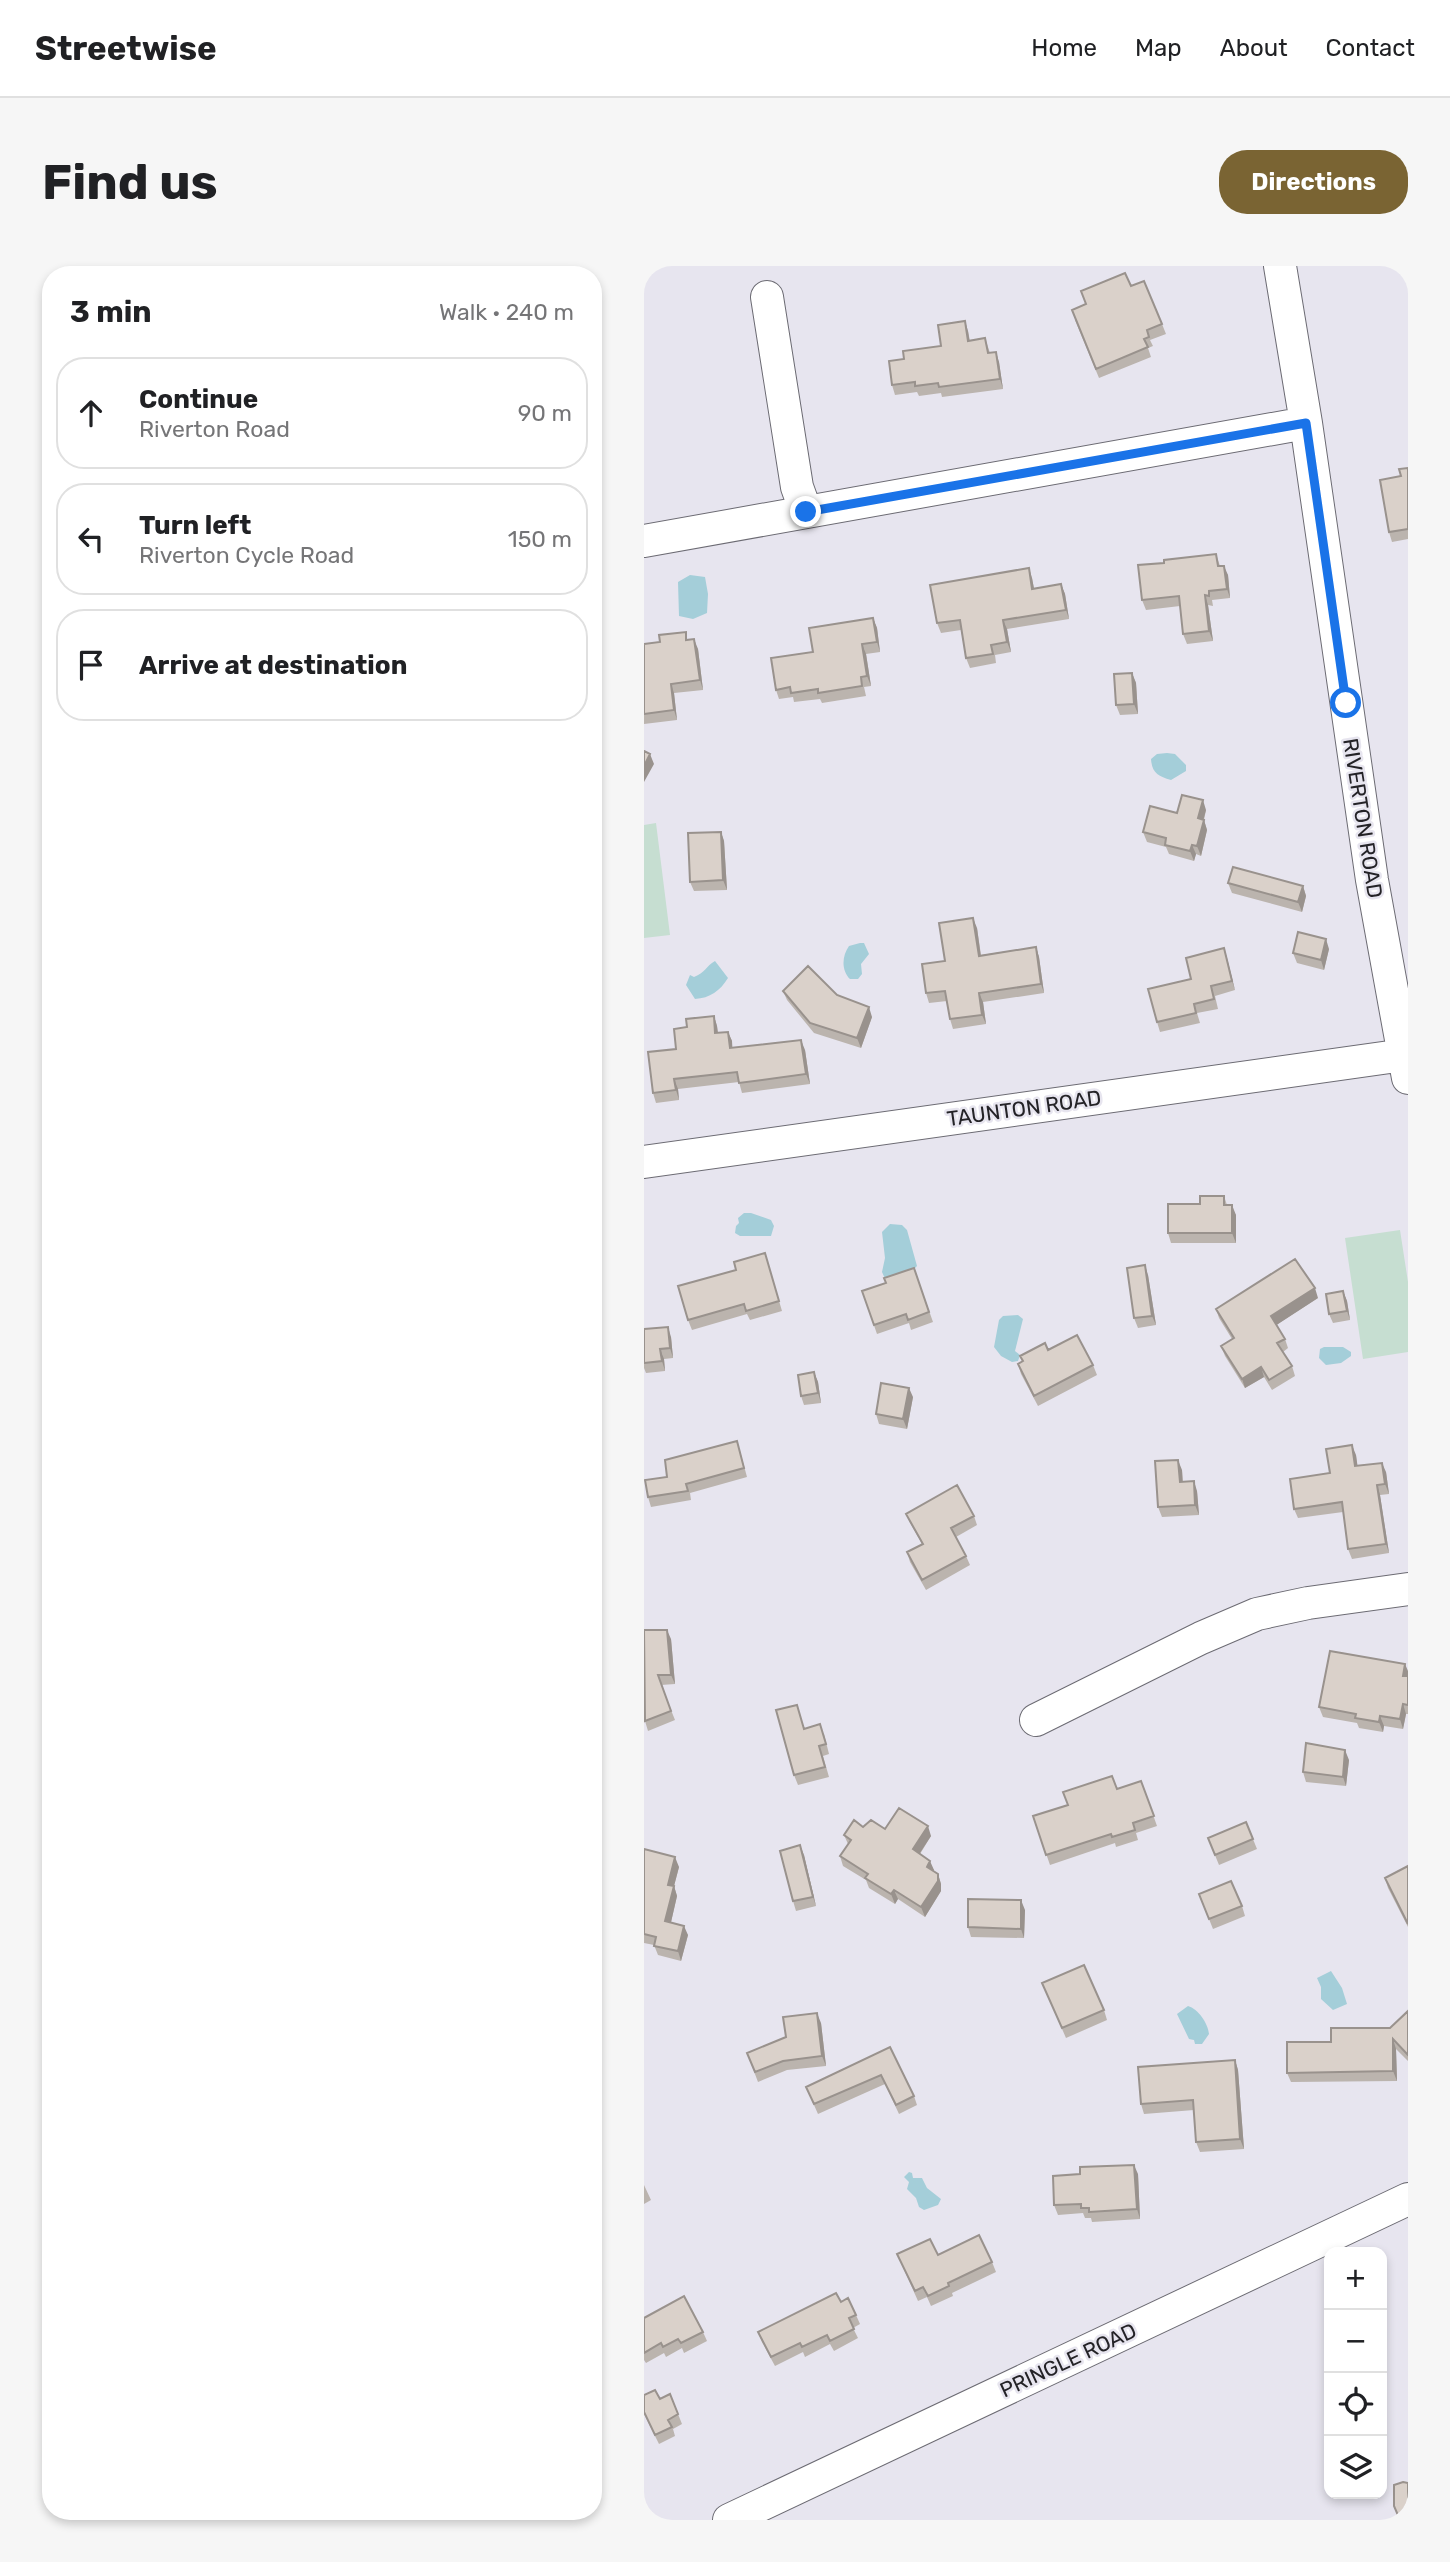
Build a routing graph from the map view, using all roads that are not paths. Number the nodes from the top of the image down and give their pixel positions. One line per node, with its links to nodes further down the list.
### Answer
1 (1280, 266): 3 (street, RIVERTON ROAD)
2 (766, 297): 4 (street)
3 (1306, 423): 4 (street); 6 (street, RIVERTON ROAD)
4 (806, 512): 5 (street)
5 (644, 541)
6 (1406, 1066): 7 (street, TAUNTON ROAD)
7 (644, 1161)
8 (1408, 1589): 9 (street)
9 (1036, 1720)
10 (1408, 2199): 11 (street, PRINGLE ROAD)
11 (729, 2520)

